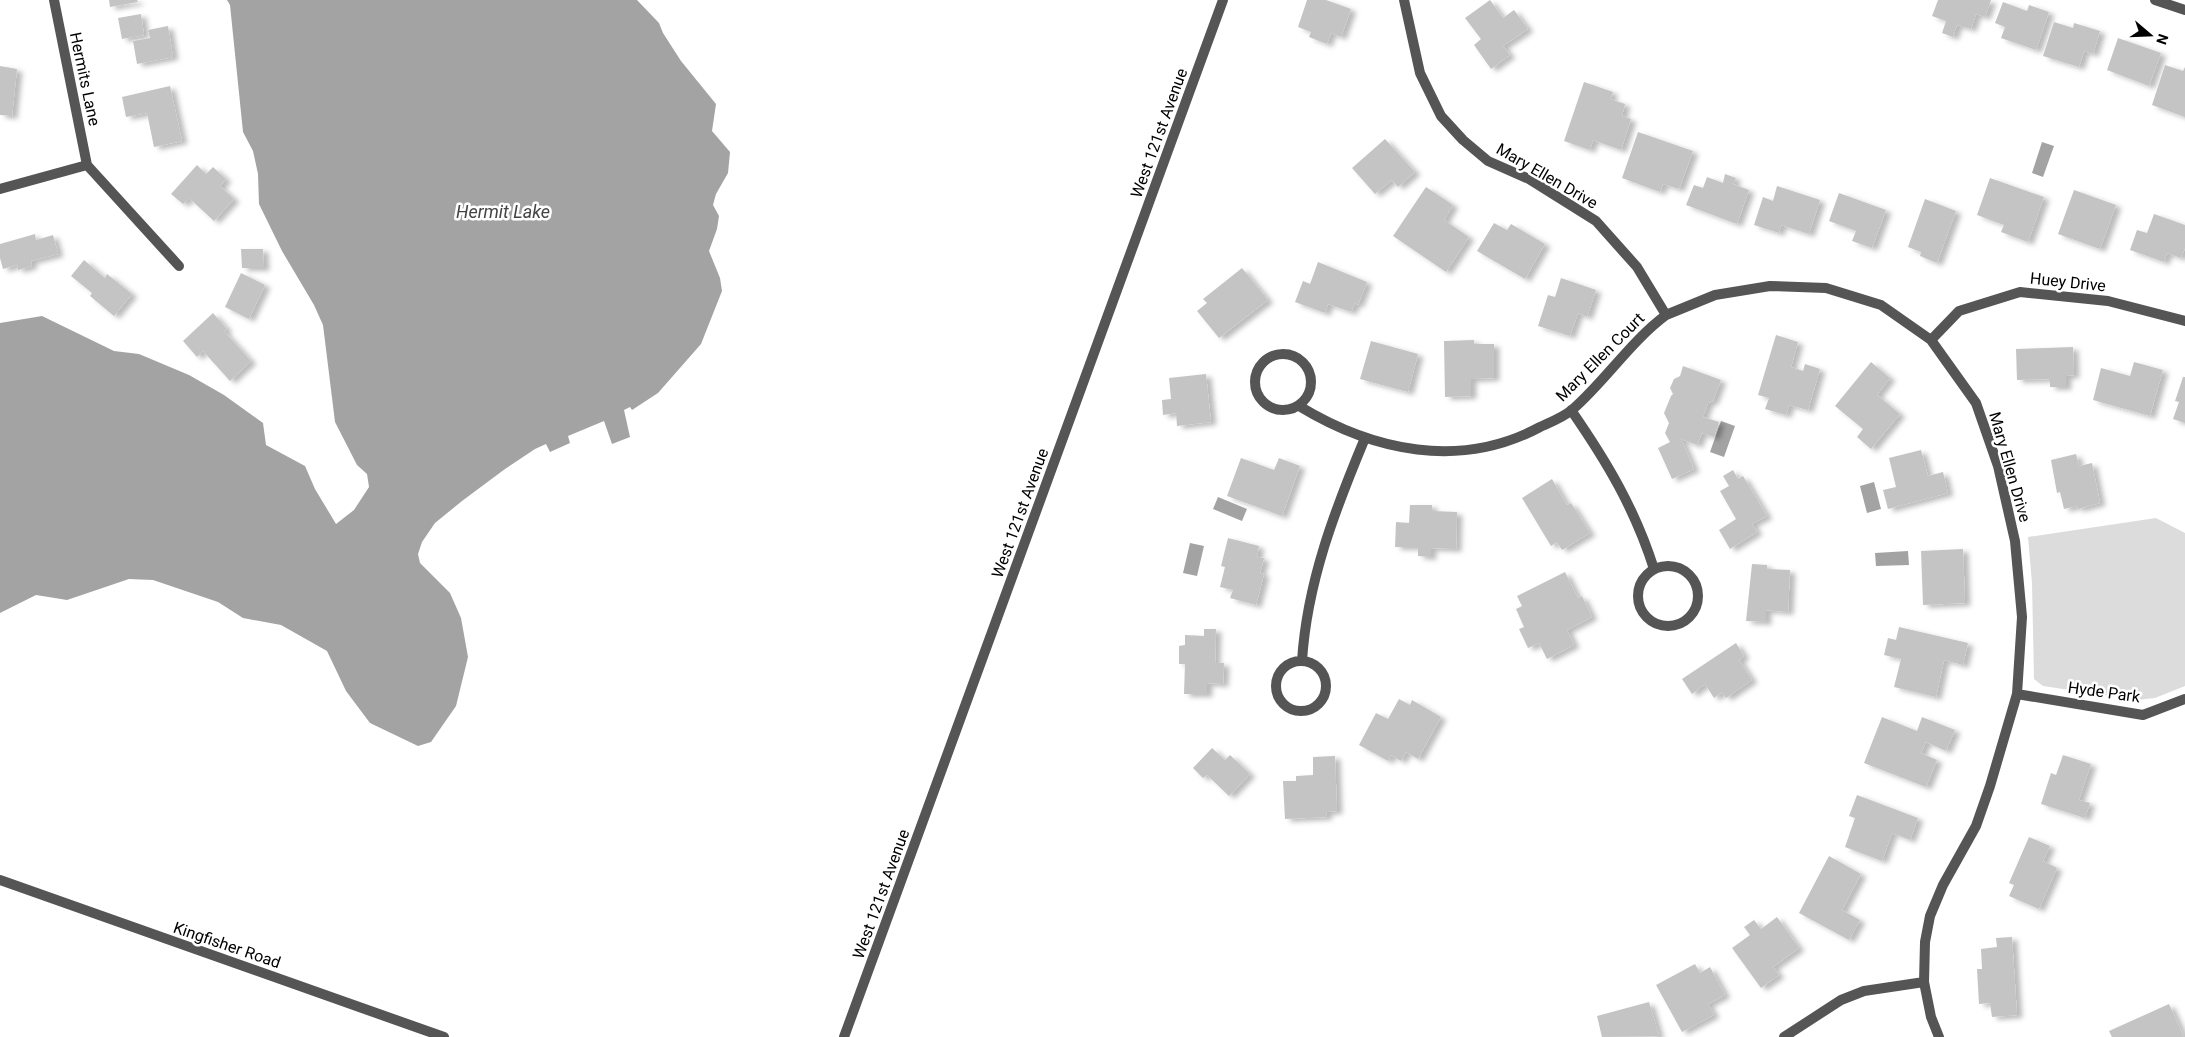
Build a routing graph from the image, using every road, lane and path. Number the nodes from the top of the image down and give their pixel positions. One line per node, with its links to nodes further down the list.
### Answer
1 (54, 0): 6 (street, Hermits Lane)
2 (1223, 0): 22 (street, West 121st Avenue)
3 (2155, 0): 5 (street)
4 (1404, 1): 9 (street, Mary Ellen Drive)
5 (2185, 10)
6 (87, 165): 7 (street); 8 (street)
7 (0, 189)
8 (179, 266)
9 (1666, 315): 11 (street, Mary Ellen Drive); 13 (street, Mary Ellen Court)
10 (2185, 322): 11 (street, Huey Drive)
11 (1931, 340): 17 (street, Mary Ellen Drive)
12 (1299, 406): 12 (street); 14 (street, Mary Ellen Court)
13 (1571, 410): 14 (street, Mary Ellen Court); 15 (street)
14 (1365, 438): 16 (street)
15 (1654, 569): 15 (street)
16 (1302, 661): 16 (street)
17 (2017, 694): 18 (street, Hyde Park); 20 (street, Mary Ellen Drive)
18 (2185, 699)
19 (0, 880): 21 (street, Kingfisher Road)
20 (1924, 982): 23 (street); 24 (street, Mary Ellen Drive)
21 (444, 1037)
22 (844, 1037)
23 (1784, 1037)
24 (1940, 1037)

